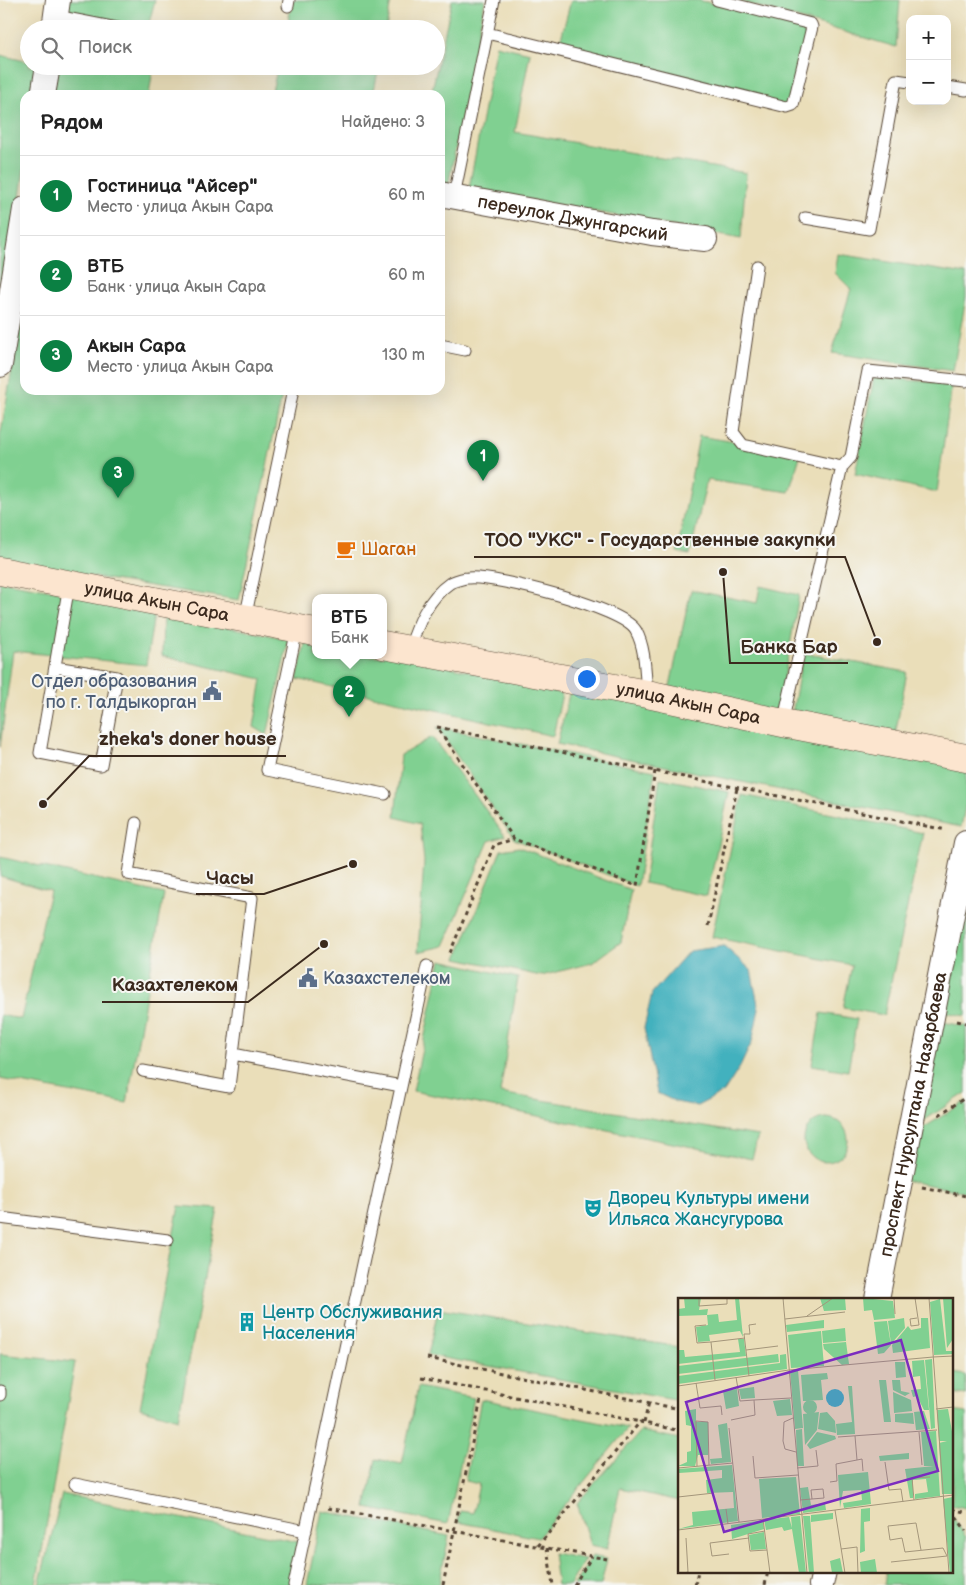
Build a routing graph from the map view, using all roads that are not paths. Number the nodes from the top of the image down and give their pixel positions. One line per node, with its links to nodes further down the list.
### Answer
1 (494, 0): 5 (lane)
2 (717, 0): 5 (lane)
3 (56, 15): 4 (lane)
4 (80, 20)
5 (487, 33): 11 (lane)
6 (46, 75): 9 (street)
7 (906, 81): 12 (lane)
8 (951, 88): 10 (lane)
9 (44, 90)
10 (966, 90)
11 (447, 195): 14 (street, переулок Джунгарский)
12 (805, 218)
13 (20, 232): 16 (street)
14 (705, 239)
15 (757, 266): 22 (lane)
16 (6, 295): 19 (street)
17 (445, 346): 18 (lane)
18 (465, 350)
19 (0, 365)
20 (966, 381): 22 (lane)
21 (292, 395): 25 (lane)
22 (842, 467): 31 (lane)
23 (0, 571): 24 (main road, улица Акын Сара)
24 (69, 585): 25 (main road, улица Акын Сара); 29 (lane)
25 (245, 619): 26 (main road, улица Акын Сара)
26 (306, 631): 33 (lane)
27 (387, 646): 28 (main road, улица Акын Сара)
28 (409, 650): 30 (main road, улица Акын Сара); 30 (lane)
29 (55, 667): 29 (lane)
30 (646, 694): 31 (main road, улица Акын Сара)
31 (783, 723): 32 (main road, улица Акын Сара)
32 (966, 758)
33 (385, 794)
34 (136, 823): 37 (lane)
35 (956, 837): 42 (street, проспект Нурсултана Назарбаева)
36 (427, 966): 39 (lane)
37 (233, 1054): 38 (lane); 39 (lane)
38 (143, 1070)
39 (401, 1086): 44 (lane)
40 (0, 1218): 41 (lane)
41 (168, 1240)
42 (877, 1298)
43 (75, 1484): 44 (lane)
44 (306, 1531): 46 (lane)
45 (824, 1572): 47 (street)
46 (294, 1585)
47 (822, 1585)

